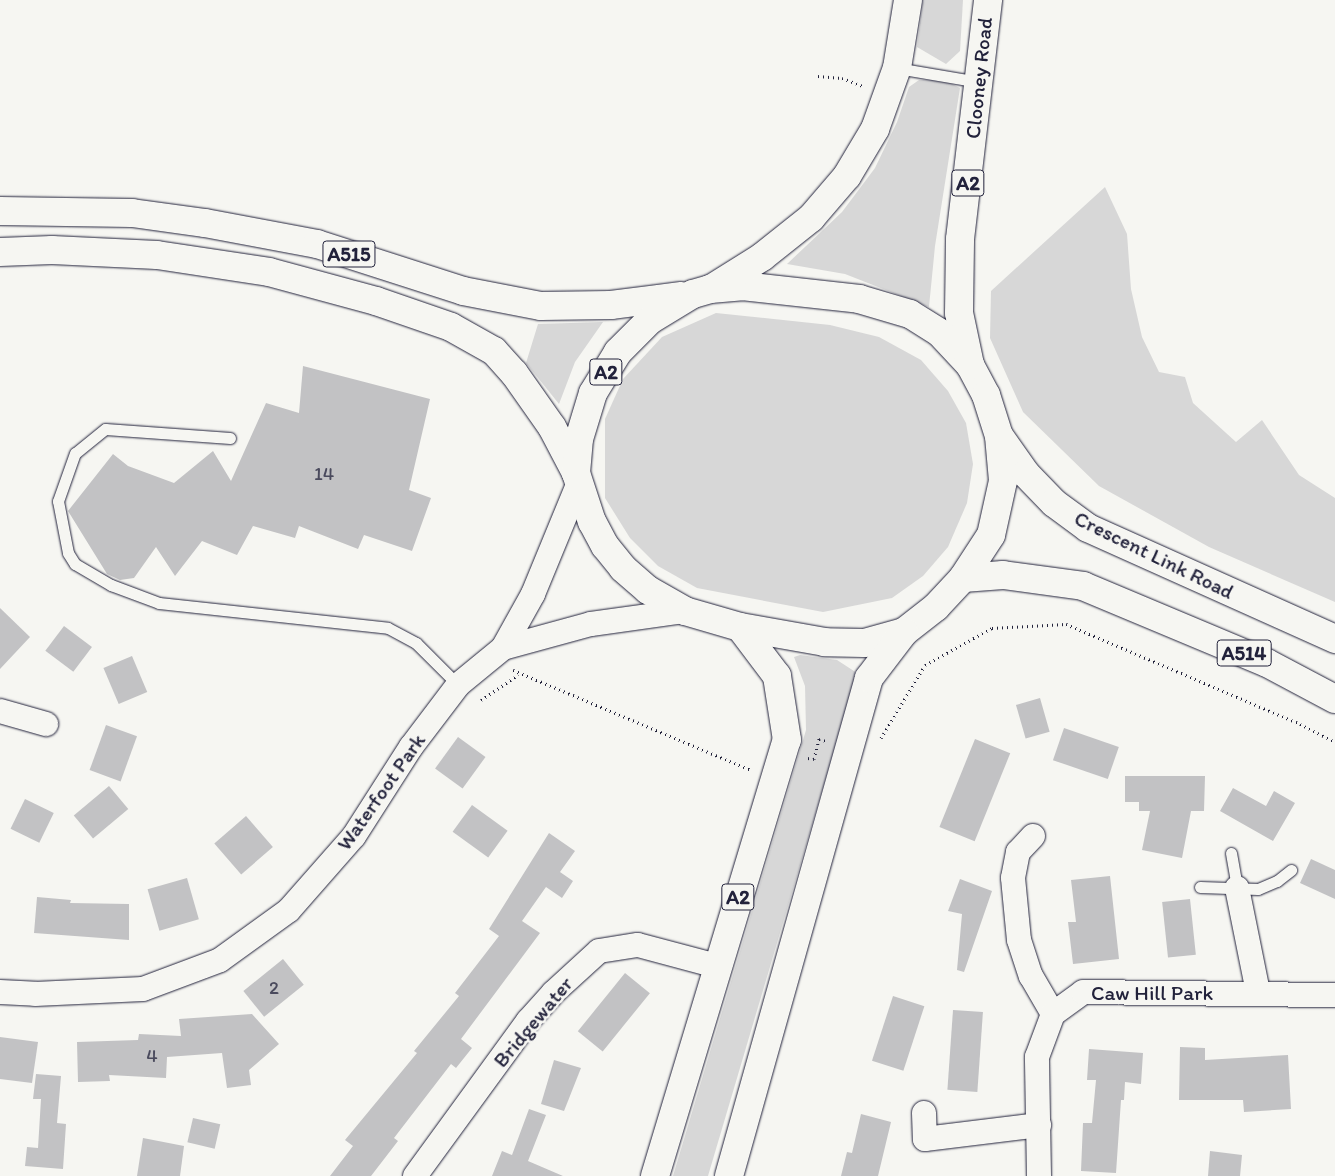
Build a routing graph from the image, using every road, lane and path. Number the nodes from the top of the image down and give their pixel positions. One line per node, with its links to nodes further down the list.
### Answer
1 (908, 0): 3 (highway, A2)
2 (988, 0): 5 (highway, Clooney Road / A2)
3 (897, 68): 5 (lane); 6 (highway, A2)
4 (818, 76): 6 (path)
5 (979, 82): 10 (highway, Clooney Road / A2)
6 (886, 96): 9 (highway, A2)
7 (0, 212): 9 (highway, A515)
8 (0, 252): 13 (highway, A515)
9 (702, 291): 10 (highway, A2); 13 (highway, A2)
10 (970, 365): 11 (highway, A514)
11 (999, 436): 14 (highway, A2); 18 (highway, Crescent Link Road / A514)
12 (230, 438): 20 (lane)
13 (577, 479): 15 (highway, A2); 19 (street, Waterfoot Park)
14 (963, 578): 17 (highway, A2); 21 (highway, A514)
15 (685, 611): 16 (highway, A2); 19 (street, Waterfoot Park)
16 (740, 627): 17 (highway, A2); 32 (highway, A2)
17 (904, 632): 41 (highway, A2)
18 (1335, 639)
19 (499, 651): 20 (street, Waterfoot Park); 26 (path)
20 (458, 685): 33 (street, Waterfoot Park)
21 (1335, 699)
22 (0, 711): 23 (street)
23 (46, 724)
24 (878, 741): 25 (path)
25 (1335, 742)
26 (754, 771)
27 (1033, 836): 36 (street)
28 (1231, 853): 31 (lane)
29 (1291, 870): 31 (lane)
30 (1200, 887): 31 (lane)
31 (1237, 888): 34 (street)
32 (717, 966): 39 (street, Bridgewater); 40 (highway, A2)
33 (0, 992)
34 (1258, 992): 35 (street, Caw Hill Park); 36 (street, Caw Hill Park)
35 (1335, 995)
36 (1053, 1014): 38 (street)
37 (924, 1113): 38 (street)
38 (1039, 1125): 42 (street)
39 (418, 1175)
40 (655, 1176)
41 (729, 1176)
42 (1039, 1176)

